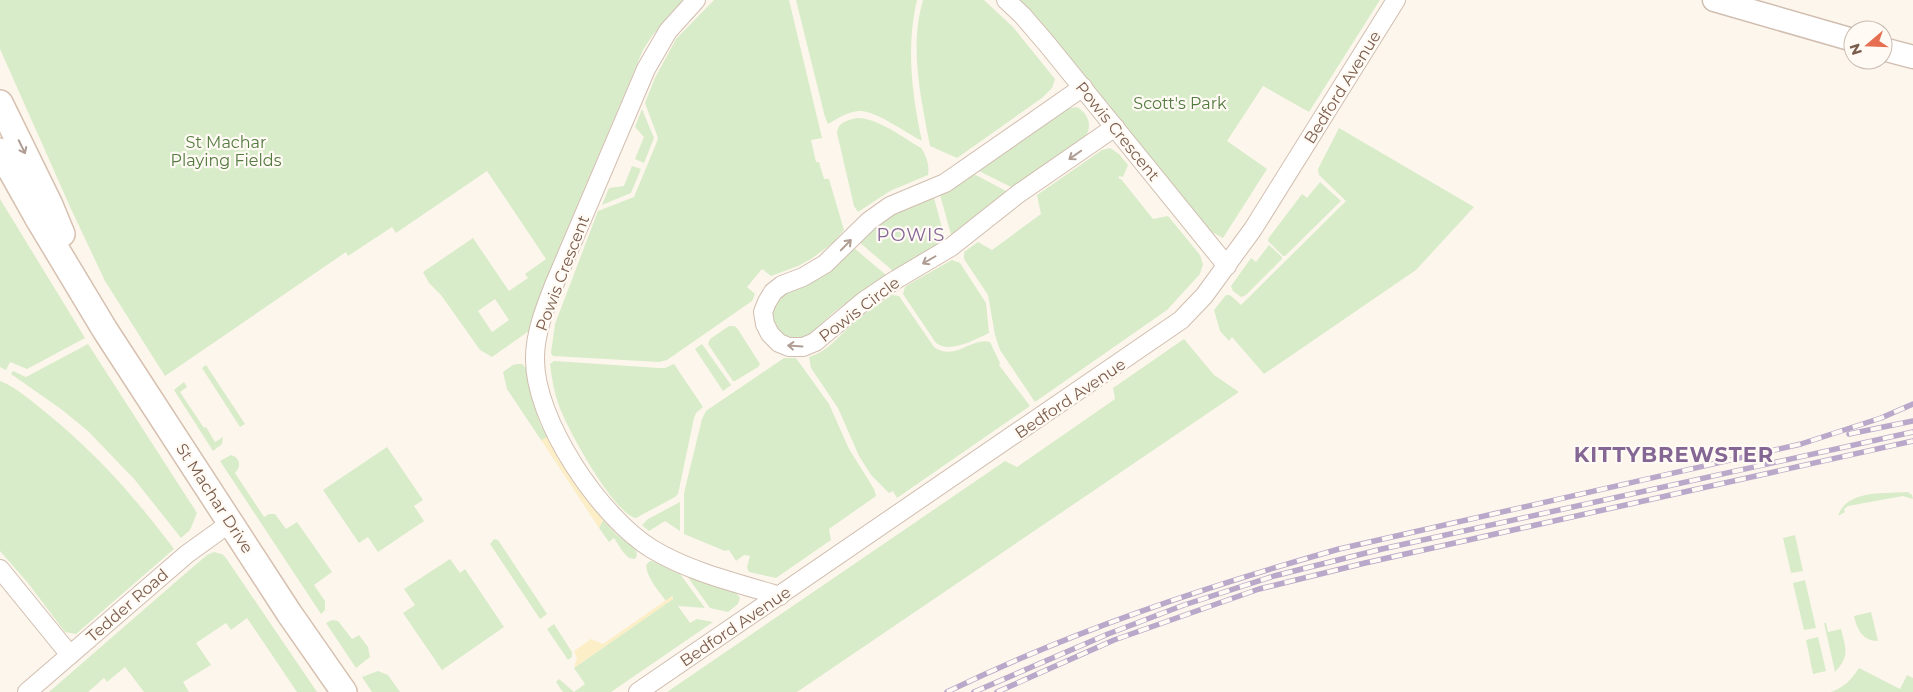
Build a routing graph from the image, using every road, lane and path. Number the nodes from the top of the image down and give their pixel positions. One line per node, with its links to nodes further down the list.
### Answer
1 (696, 0): 16 (street, Powis Crescent)
2 (1006, 0): 8 (street, Powis Crescent)
3 (1396, 0): 12 (street, Bedford Avenue)
4 (1714, 0): 5 (street)
5 (1843, 37)
6 (1893, 52): 7 (street)
7 (1913, 58)
8 (1082, 87): 10 (street, Powis Crescent); 10 (street, Powis Circle, one-way to 8)
9 (0, 103): 13 (main road, St Machar Drive, one-way to 13)
10 (1115, 127): 12 (street, Powis Crescent)
11 (0, 151): 13 (main road, St Machar Drive)
12 (1227, 266): 16 (street, Bedford Avenue)
13 (89, 301): 14 (main road, St Machar Drive)
14 (230, 522): 17 (street, Tedder Road); 19 (main road, St Machar Drive)
15 (0, 568): 17 (street)
16 (780, 596): 20 (street, Bedford Avenue)
17 (70, 655): 18 (street, Tedder Road)
18 (28, 692)
19 (344, 692)
20 (638, 692)

